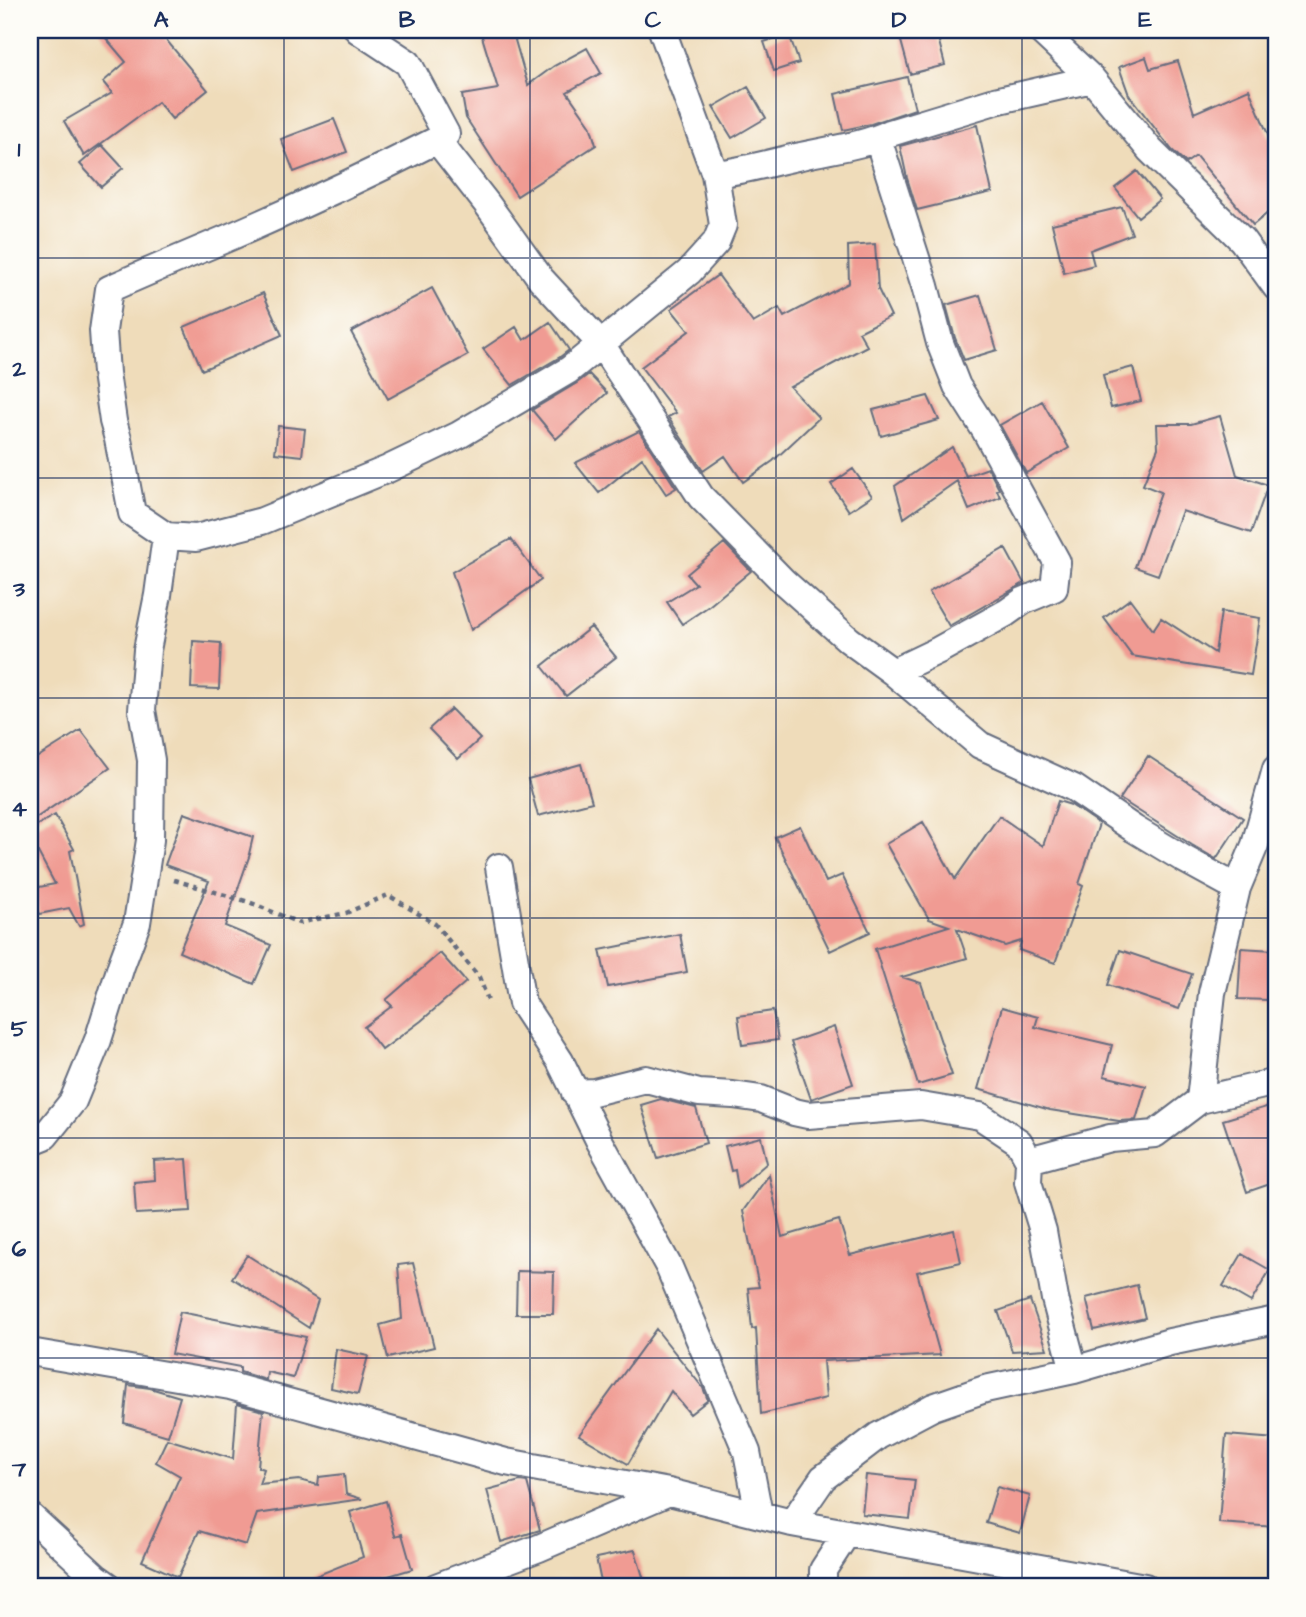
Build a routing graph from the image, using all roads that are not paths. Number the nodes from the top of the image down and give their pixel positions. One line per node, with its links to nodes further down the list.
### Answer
1 (358, 30): 6 (street)
2 (662, 30): 7 (street)
3 (1040, 30): 4 (street)
4 (1092, 79): 5 (street); 8 (street)
5 (878, 139): 7 (street); 11 (street)
6 (436, 140): 9 (street); 10 (street)
7 (715, 174): 9 (street)
8 (1276, 287)
9 (601, 344): 10 (street); 11 (street)
10 (166, 536): 19 (street)
11 (893, 672): 15 (street)
12 (1276, 769): 13 (street)
13 (1266, 849): 15 (street)
14 (499, 867): 17 (street)
15 (1237, 888): 18 (street)
16 (1276, 1082): 18 (street)
17 (575, 1093): 20 (street); 25 (street)
18 (1200, 1100): 20 (street)
19 (30, 1142)
20 (1029, 1160): 23 (street)
21 (1276, 1320): 23 (street)
22 (30, 1352): 24 (street)
23 (1074, 1370): 27 (street)
24 (669, 1492): 25 (street); 30 (street)
25 (759, 1514): 27 (street)
26 (30, 1516): 29 (street)
27 (792, 1523): 28 (street)
28 (847, 1533): 31 (street); 32 (street)
29 (110, 1587)
30 (436, 1587)
31 (823, 1587)
32 (1145, 1587)

